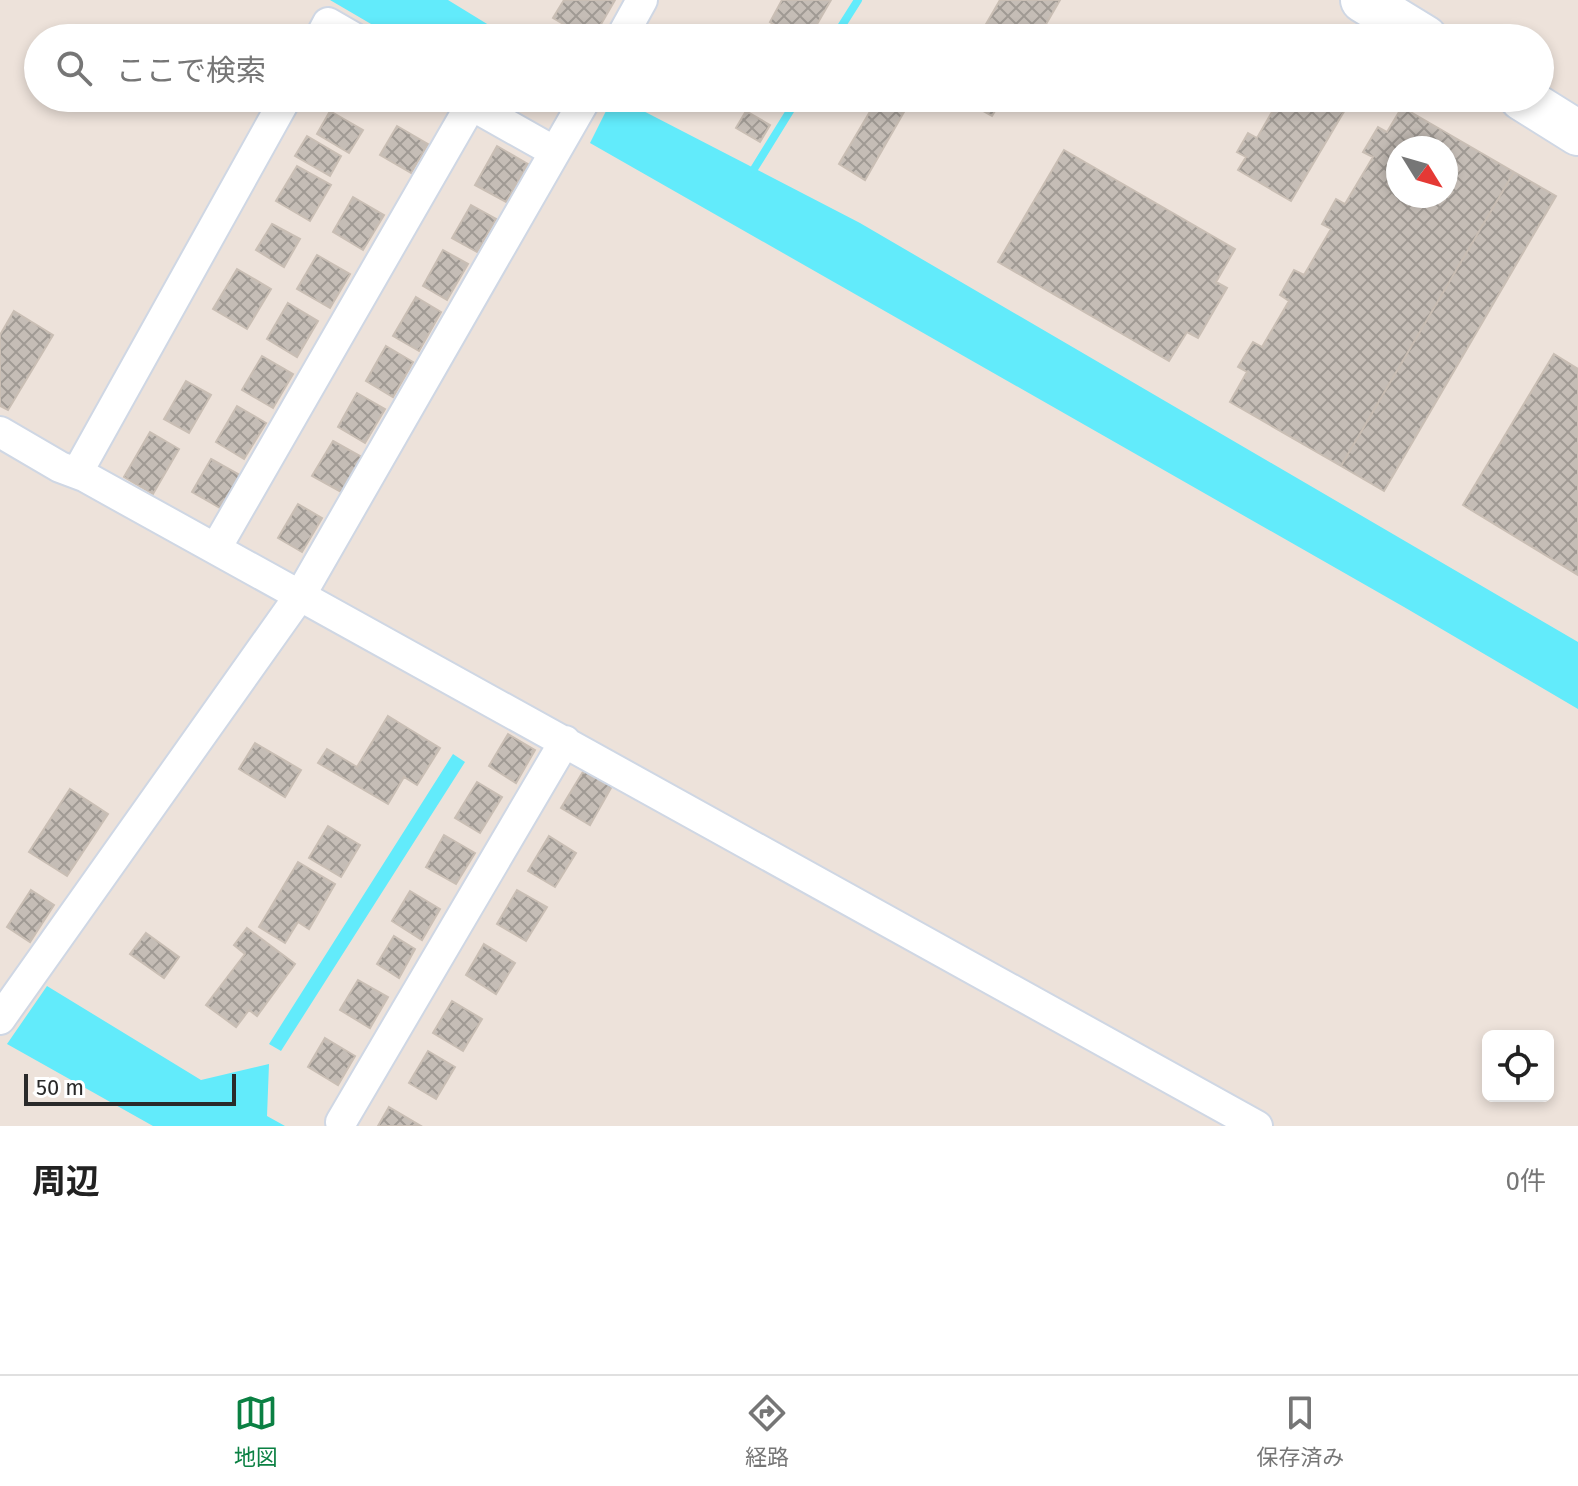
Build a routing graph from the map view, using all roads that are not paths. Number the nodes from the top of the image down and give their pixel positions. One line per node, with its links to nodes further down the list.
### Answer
1 (642, 0): 3 (street)
2 (1363, 0): 4 (street)
3 (629, 24)
4 (1402, 24)
5 (278, 112): 13 (street)
6 (459, 112): 14 (street)
7 (483, 112): 11 (street)
8 (578, 112): 11 (street)
9 (1544, 112): 10 (street)
10 (1578, 133)
11 (555, 152): 15 (street)
12 (0, 432): 13 (street)
13 (77, 473): 14 (street)
14 (216, 548): 15 (street)
15 (301, 594): 16 (street); 17 (street)
16 (565, 741): 18 (street); 19 (street)
17 (0, 1019)
18 (341, 1122)
19 (1257, 1126)

